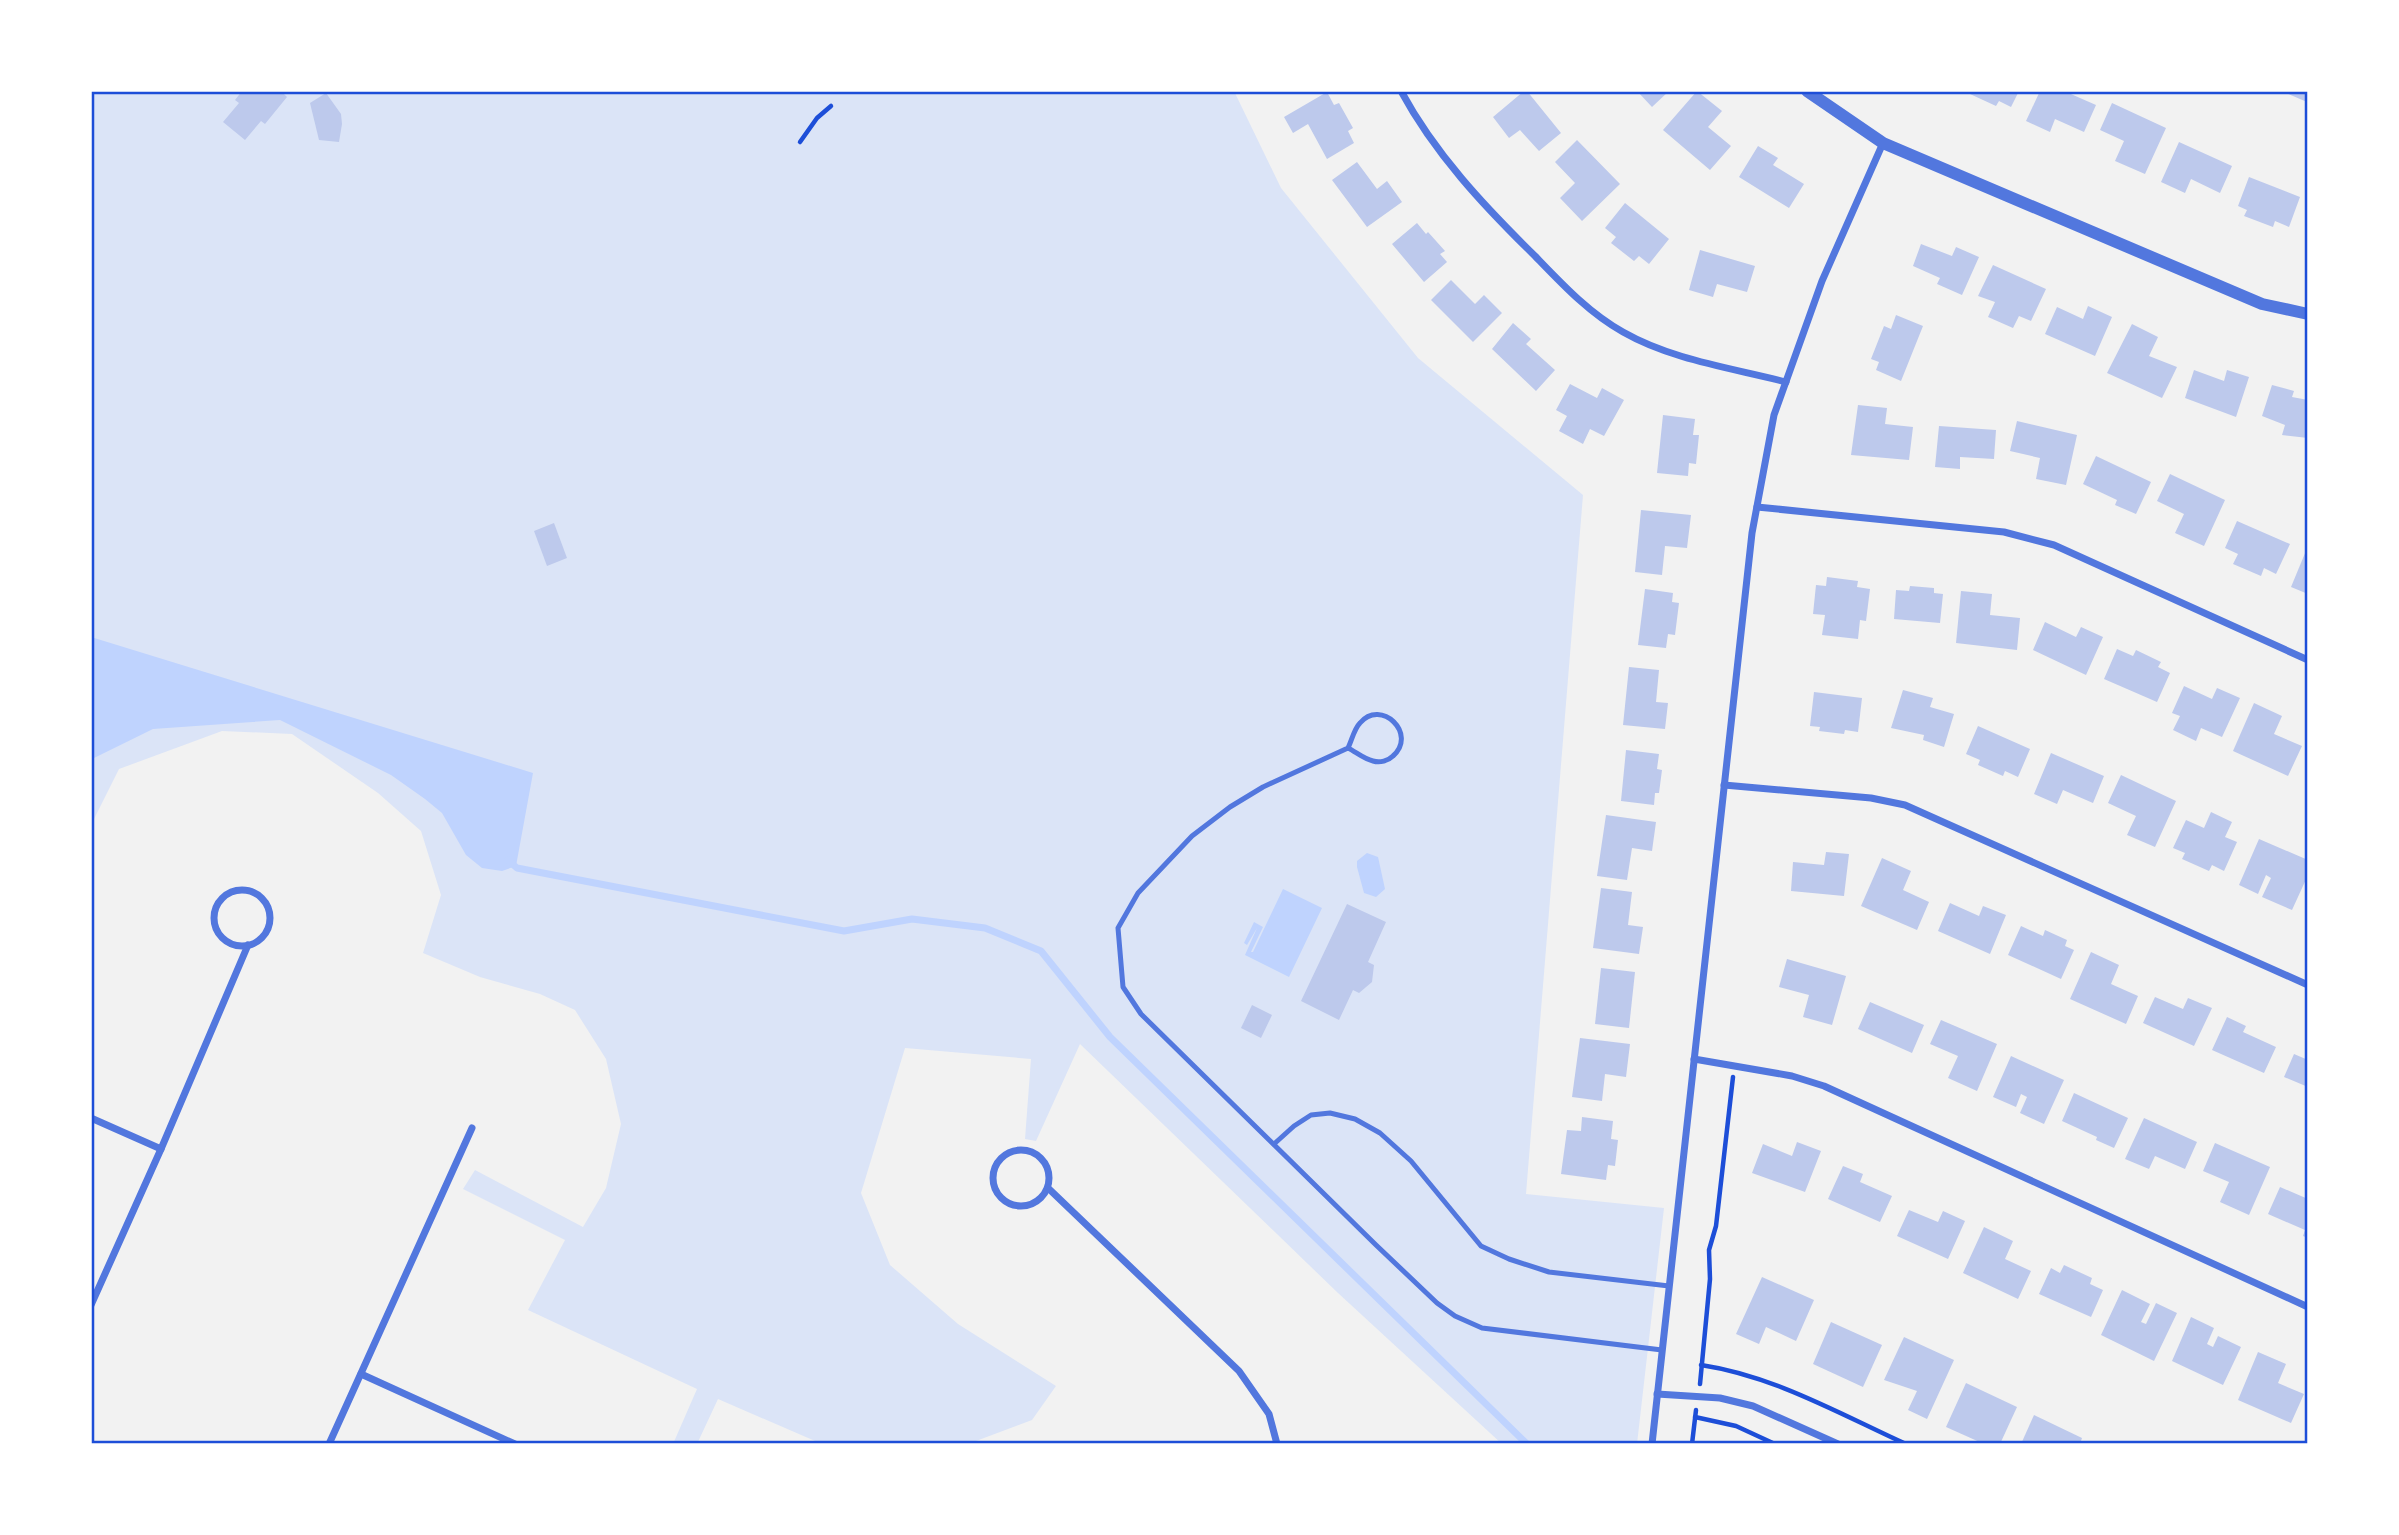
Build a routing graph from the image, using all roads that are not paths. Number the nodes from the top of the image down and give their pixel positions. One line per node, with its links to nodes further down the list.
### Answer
1 (1401, 91): 5 (street)
2 (1807, 91): 3 (street)
3 (1883, 143): 4 (street); 5 (street)
4 (2308, 314)
5 (1786, 382): 6 (street)
6 (1757, 507): 7 (street); 9 (street)
7 (2308, 660)
8 (1348, 748): 8 (lane); 15 (lane)
9 (1724, 785): 11 (street); 12 (street)
10 (248, 946): 10 (street); 16 (street)
11 (2308, 985)
12 (1694, 1059): 18 (street); 20 (street)
13 (91, 1118): 16 (street)
14 (472, 1128): 22 (street)
15 (1274, 1144): 18 (lane); 21 (lane)
16 (161, 1149): 19 (street)
17 (1048, 1188): 17 (street); 26 (street)
18 (1669, 1286): 21 (street)
19 (91, 1305)
20 (2308, 1307)
21 (1662, 1350): 23 (street)
22 (361, 1374): 24 (street); 25 (street)
23 (1657, 1394): 27 (street); 28 (street)
24 (329, 1444)
25 (514, 1444)
26 (1277, 1444)
27 (1652, 1444)
28 (1838, 1444)

